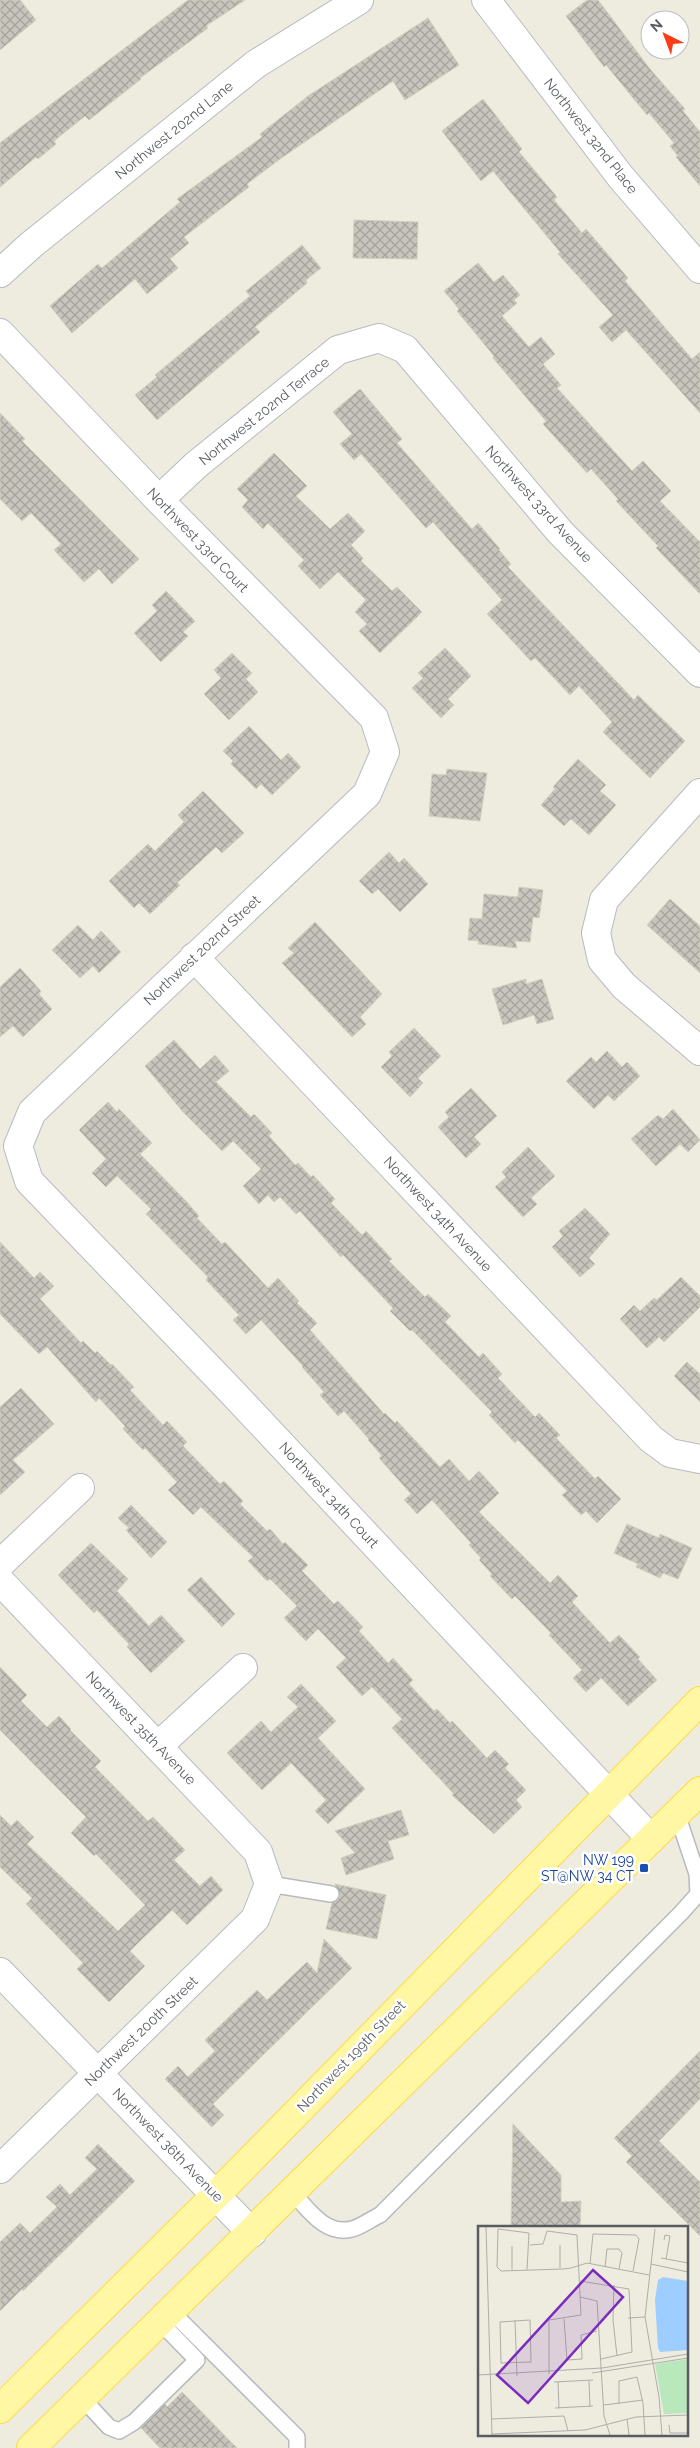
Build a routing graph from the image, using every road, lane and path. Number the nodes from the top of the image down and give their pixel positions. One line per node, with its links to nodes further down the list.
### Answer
1 (359, 0): 4 (street, Northwest 202nd Lane)
2 (486, 0): 3 (street, Northwest 32nd Place)
3 (700, 269)
4 (0, 273)
5 (0, 333): 7 (street, Northwest 33rd Court)
6 (379, 338): 7 (street, Northwest 202nd Terrace); 8 (street, Northwest 33rd Avenue)
7 (159, 500): 9 (street, Northwest 33rd Court)
8 (700, 673)
9 (386, 752): 11 (street, Northwest 202nd Street)
10 (700, 793): 12 (street)
11 (194, 957): 13 (street, Northwest 202nd Street); 14 (street, Northwest 34th Avenue)
12 (700, 1051)
13 (18, 1146): 22 (street, Northwest 34th Court)
14 (696, 1459)
15 (80, 1488): 16 (street)
16 (0, 1564)
17 (0, 1581): 20 (street, Northwest 35th Avenue)
18 (243, 1668): 20 (street)
19 (700, 1701): 22 (main road, Northwest 199th Street)
20 (158, 1746): 25 (street, Northwest 35th Avenue)
21 (700, 1791): 23 (main road)
22 (608, 1793): 24 (street, Northwest 34th Court); 32 (main road, Northwest 199th Street)
23 (677, 1814): 24 (main road); 27 (lane)
24 (651, 1839): 31 (main road)
25 (269, 1884): 26 (lane); 29 (street, Northwest 200th Street)
26 (330, 1894)
27 (699, 1894): 31 (lane)
28 (0, 1972): 29 (street, Northwest 36th Avenue)
29 (98, 2073): 30 (street, Northwest 200th Street); 32 (street, Northwest 36th Avenue)
30 (0, 2169)
31 (292, 2192): 33 (main road)
32 (216, 2195): 33 (street, Northwest 36th Avenue); 36 (main road, Northwest 199th Street)
33 (252, 2233): 34 (main road)
34 (165, 2317): 35 (main road); 35 (lane); 38 (lane)
35 (82, 2398): 37 (main road)
36 (0, 2409)
37 (41, 2445)
38 (297, 2448)

